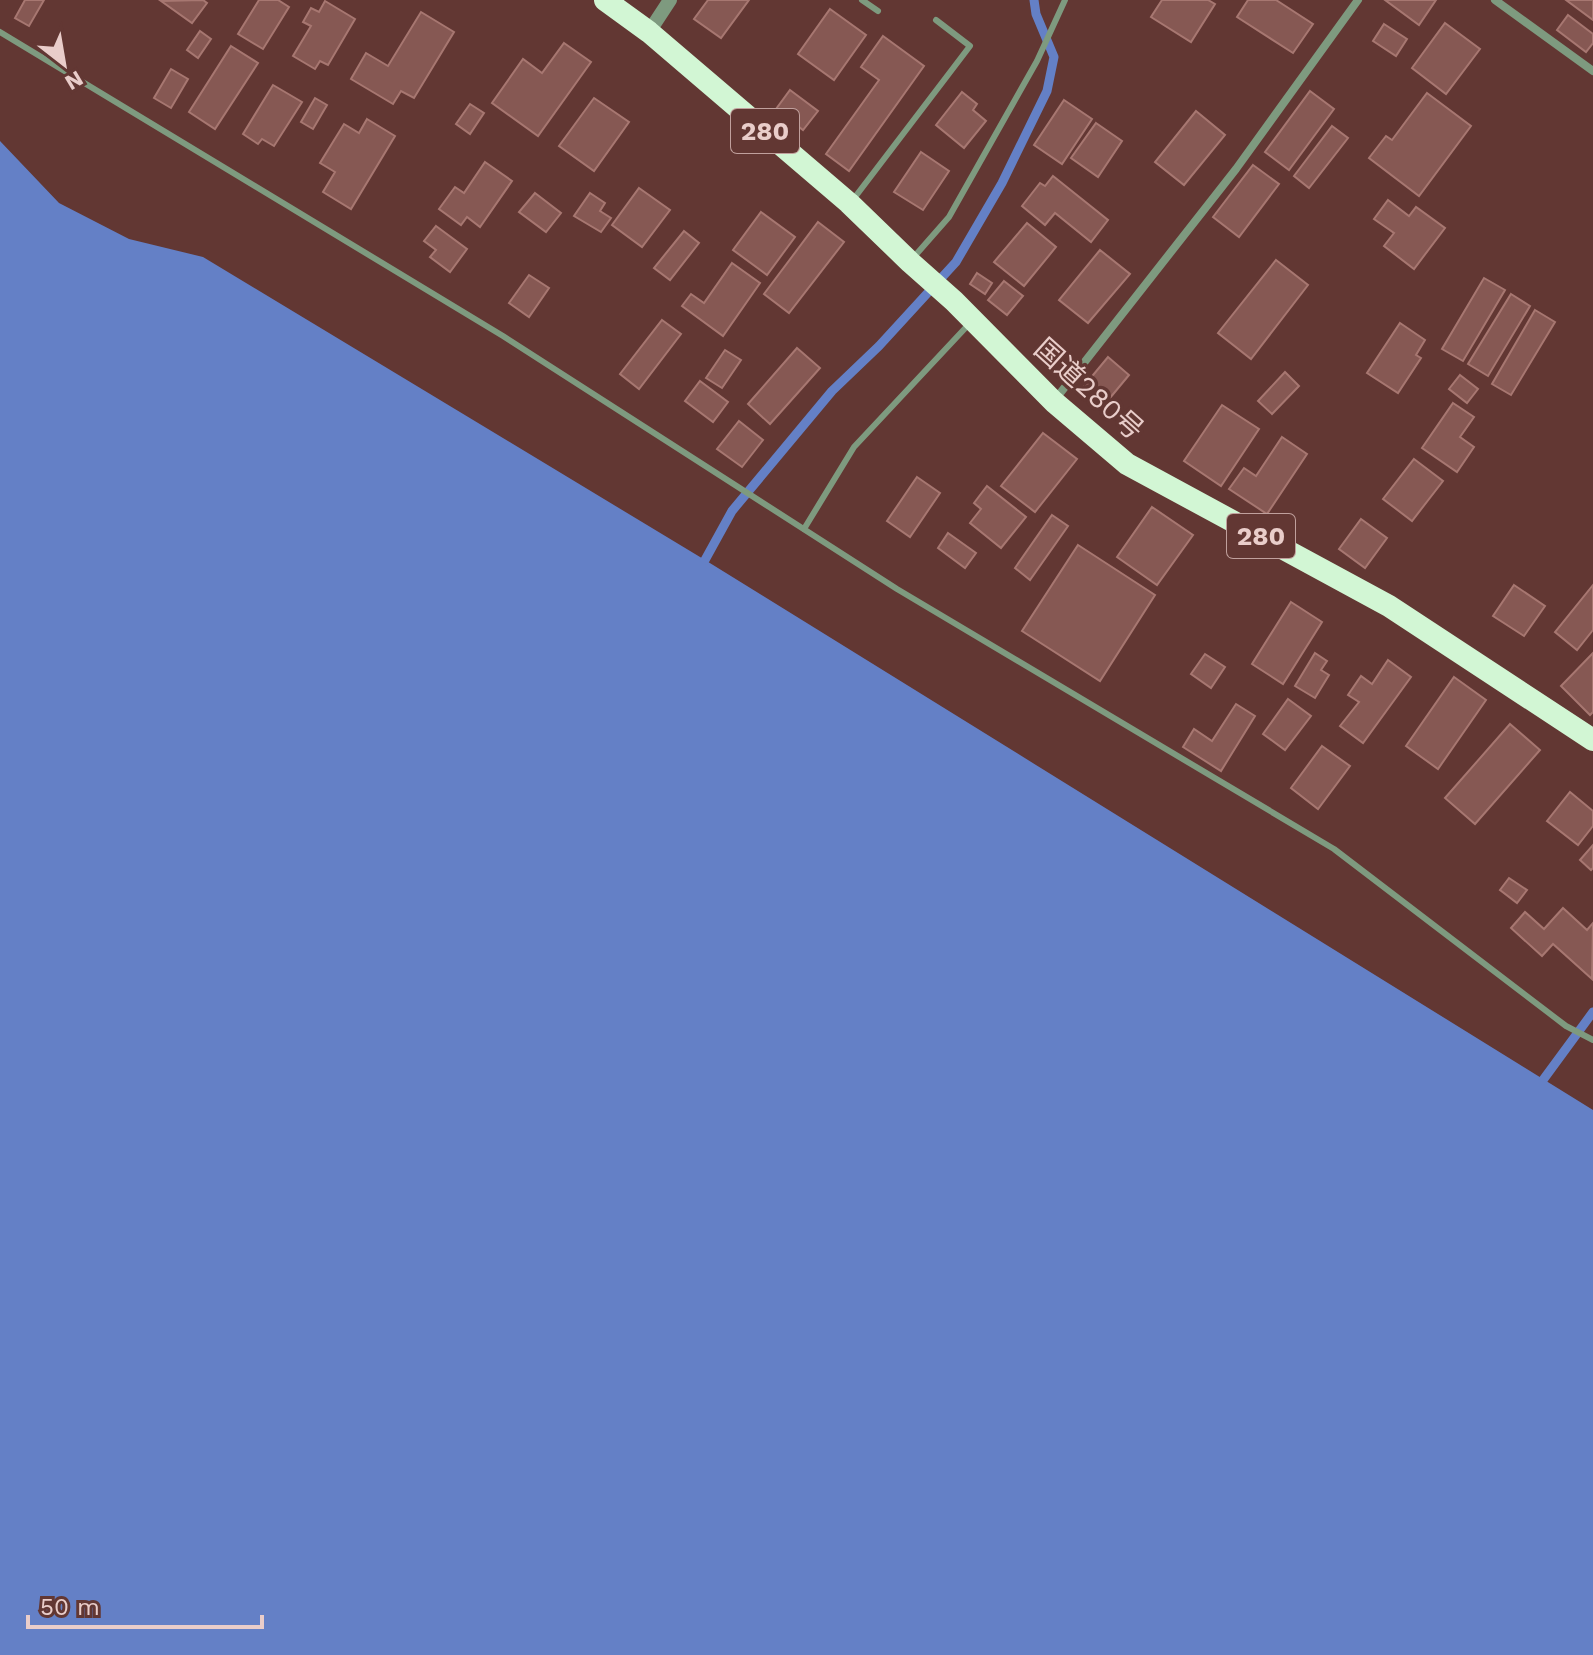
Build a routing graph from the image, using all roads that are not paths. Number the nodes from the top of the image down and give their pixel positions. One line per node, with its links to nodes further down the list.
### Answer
1 (605, 0): 10 (highway, 国道280号 / 280)
2 (670, 0): 10 (street)
3 (862, 0): 7 (lane)
4 (1065, 0): 13 (lane)
5 (1358, 0): 15 (street)
6 (1495, 0): 11 (street)
7 (878, 11)
8 (936, 20): 12 (lane)
9 (0, 32): 16 (lane)
10 (649, 32): 12 (highway, 国道280号 / 280)
11 (1593, 71)
12 (849, 203): 13 (highway, 国道280号 / 280)
13 (914, 266): 14 (highway, 国道280号 / 280)
14 (972, 320): 15 (highway, 国道280号 / 280); 16 (lane)
15 (1054, 402): 17 (highway, 国道280号 / 280)
16 (804, 529): 18 (lane)
17 (1591, 736)
18 (1593, 1040)

